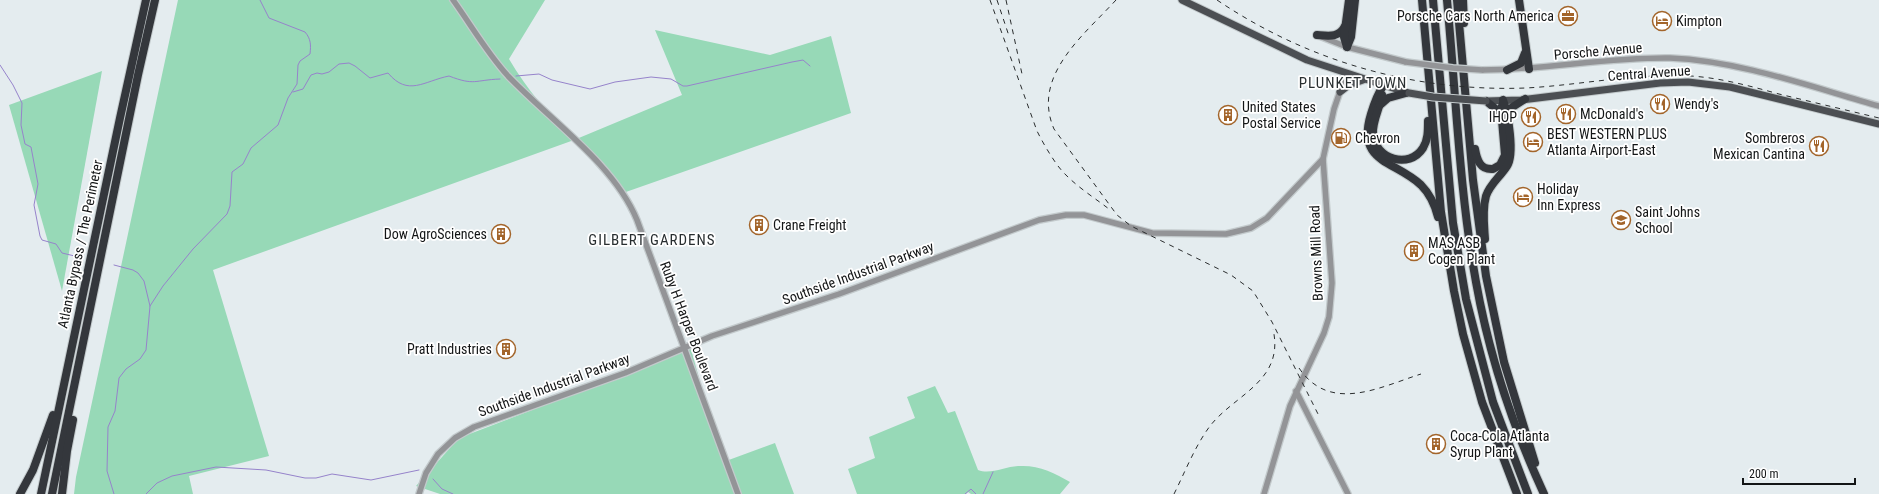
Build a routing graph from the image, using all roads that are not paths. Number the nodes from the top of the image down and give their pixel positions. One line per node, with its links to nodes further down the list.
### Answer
1 (146, 0): 43 (highway, Atlanta Bypass / The Perimeter)
2 (155, 0): 44 (highway, Atlanta Bypass / The Perimeter)
3 (453, 0): 41 (street, Ruby H Harper Boulevard)
4 (1182, 0): 16 (main road, Central Avenue)
5 (1195, 0): 16 (main road)
6 (1349, 0): 17 (highway)
7 (1355, 0): 19 (highway)
8 (1422, 0): 27 (highway)
9 (1433, 0): 45 (highway)
10 (1438, 0): 45 (highway)
11 (1447, 0): 56 (highway)
12 (1457, 0): 24 (highway)
13 (1463, 0): 24 (highway)
14 (1519, 0): 20 (highway)
15 (1524, 0): 21 (highway)
16 (1199, 7): 23 (main road, Central Avenue)
17 (1346, 25): 18 (highway); 19 (highway)
18 (1317, 35): 19 (street, Porsche Avenue)
19 (1347, 47): 22 (street, Porsche Avenue, bridge)
20 (1525, 52): 21 (highway); 22 (highway)
21 (1529, 69): 22 (street, Porsche Avenue); 34 (street, Porsche Avenue)
22 (1507, 70)
23 (1346, 74): 25 (main road, Central Avenue); 28 (street, Browns Mill Road)
24 (1465, 74): 35 (highway)
25 (1363, 80): 26 (main road, Central Avenue); 28 (main road)
26 (1383, 86): 29 (main road, Central Avenue); 33 (highway); 39 (highway)
27 (1429, 90): 33 (highway); 39 (highway)
28 (1340, 92): 38 (street, Browns Mill Road)
29 (1407, 93): 32 (main road, Central Avenue, bridge); 33 (highway)
30 (1525, 99): 31 (main road, Central Avenue); 36 (highway); 37 (main road, Central Avenue)
31 (1503, 100): 32 (main road, Central Avenue); 36 (highway)
32 (1486, 101): 36 (highway)
33 (1380, 106)
34 (1879, 106)
35 (1467, 111): 36 (highway); 40 (highway)
36 (1505, 116): 40 (highway)
37 (1879, 124)
38 (1323, 159): 41 (street, Southside Industrial Parkway); 42 (street, Browns Mill Road)
39 (1445, 247): 54 (highway)
40 (1486, 276): 56 (highway)
41 (684, 347): 50 (street, Southside Industrial Parkway); 51 (street, Ruby H Harper Boulevard)
42 (1296, 391): 52 (street, Browns Mill Road); 53 (street)
43 (62, 394): 46 (highway); 47 (highway, Atlanta Bypass / The Perimeter)
44 (72, 402): 48 (highway, Atlanta Bypass / The Perimeter); 49 (highway)
45 (1493, 402): 55 (highway)
46 (20, 494)
47 (41, 494)
48 (52, 494)
49 (62, 494)
50 (418, 494)
51 (738, 494)
52 (1264, 494)
53 (1348, 494)
54 (1517, 494)
55 (1528, 494)
56 (1544, 494)

